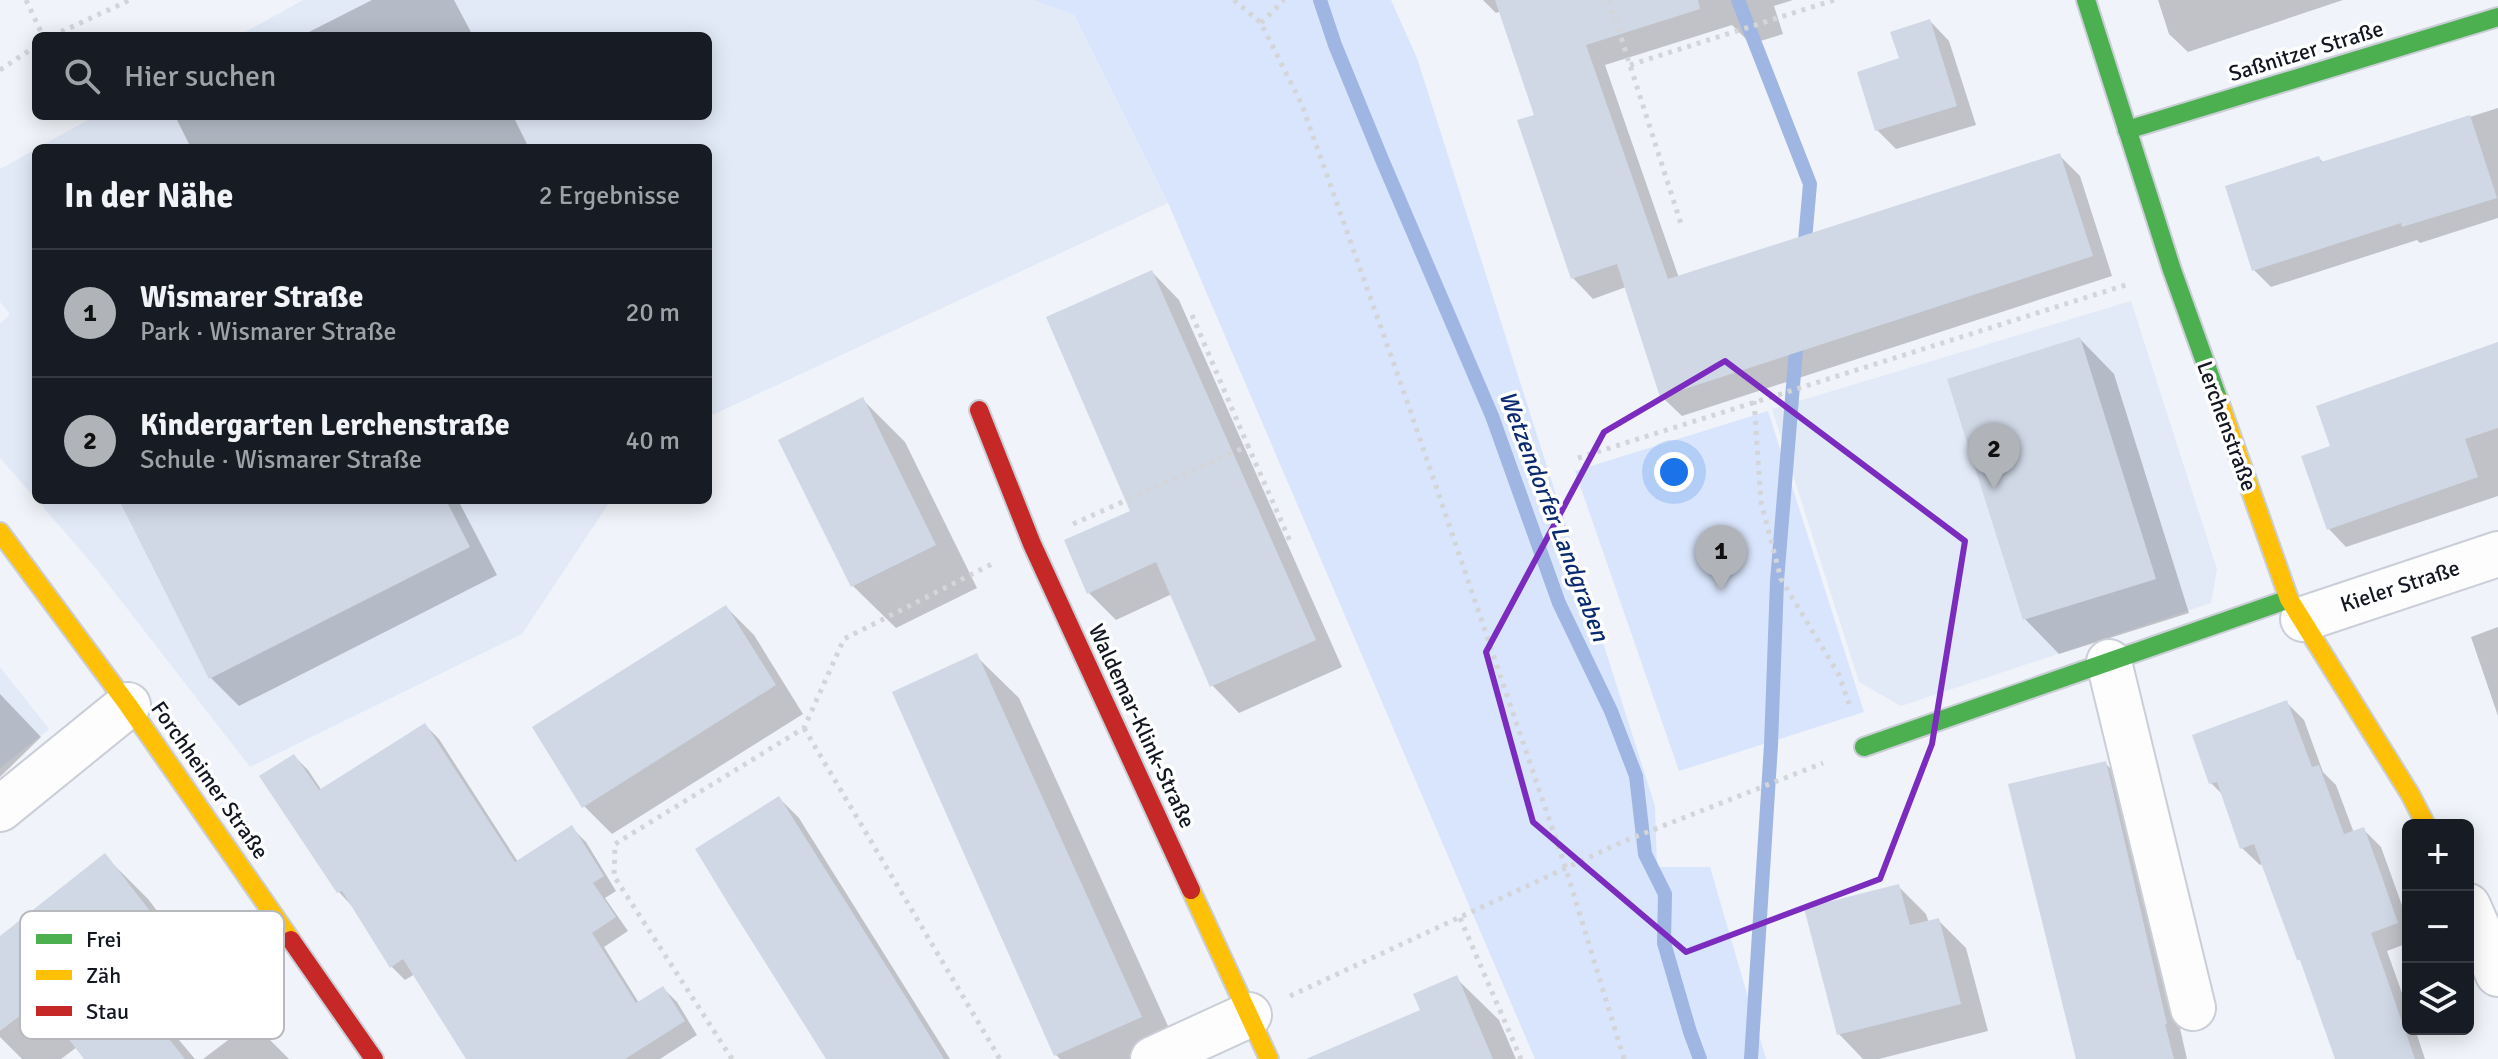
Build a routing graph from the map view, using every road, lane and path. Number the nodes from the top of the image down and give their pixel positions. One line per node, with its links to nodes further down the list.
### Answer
1 (26, 0): 10 (path)
2 (130, 0): 11 (path)
3 (1234, 0): 9 (path)
4 (1284, 0): 9 (path)
5 (1609, 0): 13 (path)
6 (1834, 0): 13 (path)
7 (2086, 0): 15 (street, Lerchenstraße)
8 (2498, 17): 15 (street, Saßnitzer Straße)
9 (1261, 23): 34 (path)
10 (41, 32)
11 (61, 32)
12 (32, 49): 14 (path)
13 (1630, 65): 16 (path)
14 (0, 70)
15 (2127, 130): 17 (street, Lerchenstraße)
16 (1682, 227)
17 (2172, 270): 19 (path); 27 (street, Lerchenstraße)
18 (1192, 315): 21 (path)
19 (1754, 401): 22 (path); 31 (path)
20 (979, 410): 25 (street, Waldemar-Klink-Straße)
21 (1248, 446): 24 (path); 25 (path)
22 (1578, 458)
23 (0, 532): 29 (street, Forchheimer Straße)
24 (1290, 541)
25 (1032, 544): 30 (path); 41 (street, Waldemar-Klink-Straße)
26 (2498, 554): 27 (street, Kieler Straße)
27 (2296, 609): 28 (street); 33 (street, Lerchenstraße)
28 (2109, 662): 31 (street); 40 (street)
29 (128, 705): 32 (street); 35 (street, Forchheimer Straße)
30 (804, 728): 43 (path); 44 (path)
31 (1864, 747): 34 (path)
32 (0, 809)
33 (2423, 819)
34 (1566, 869): 36 (path); 48 (path)
35 (271, 911)
36 (1460, 918): 41 (path); 47 (path)
37 (2474, 920): 39 (street)
38 (284, 929): 42 (street, Forchheimer Straße)
39 (2498, 974)
40 (2193, 1008)
41 (1249, 1015): 45 (street); 46 (street, Waldemar-Klink-Straße)
42 (374, 1059)
43 (732, 1059)
44 (1000, 1059)
45 (1153, 1059)
46 (1269, 1059)
47 (1521, 1059)
48 (1624, 1059)

